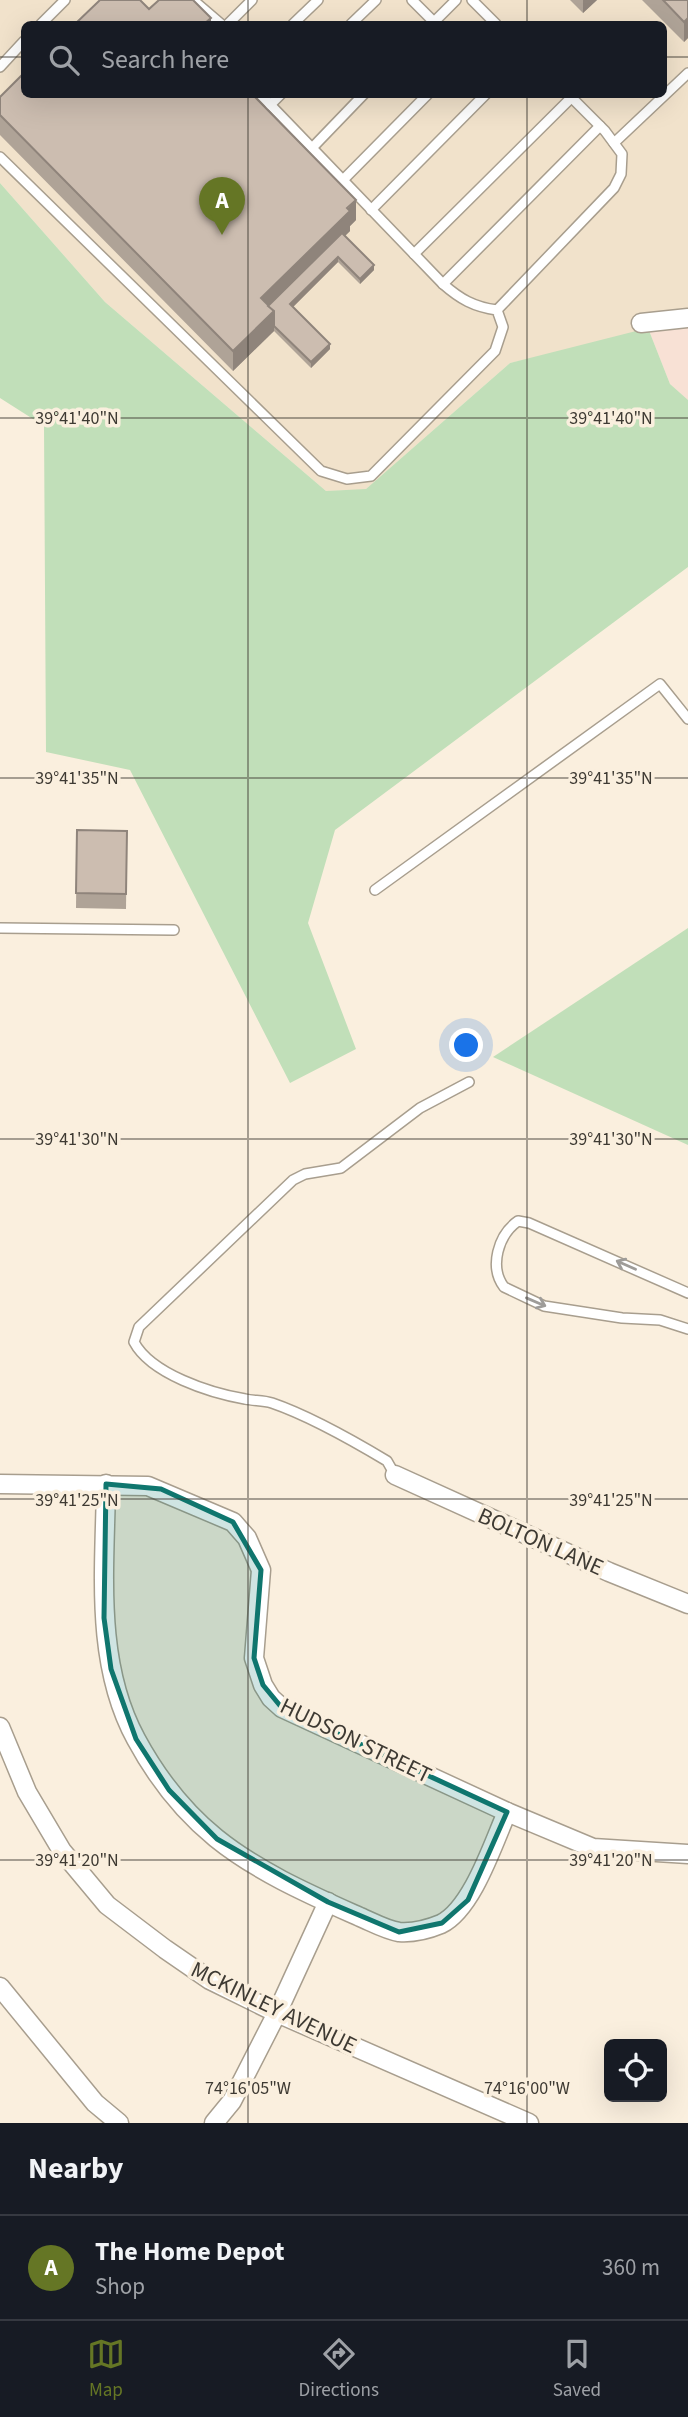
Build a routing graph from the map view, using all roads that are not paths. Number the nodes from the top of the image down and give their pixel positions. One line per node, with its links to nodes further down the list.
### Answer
1 (65, 0): 9 (lane)
2 (193, 0): 10 (lane)
3 (252, 0): 11 (lane)
4 (318, 0): 12 (lane)
5 (376, 0): 13 (lane)
6 (412, 0): 14 (lane)
7 (456, 0): 15 (lane)
8 (472, 0): 16 (lane)
9 (44, 21)
10 (217, 21)
11 (231, 21)
12 (296, 21)
13 (354, 21)
14 (431, 21)
15 (435, 21)
16 (493, 21)
17 (21, 44): 18 (lane)
18 (0, 66)
19 (688, 73): 20 (lane)
20 (667, 93)
21 (264, 98): 29 (lane)
22 (277, 98): 29 (lane)
23 (360, 98): 32 (lane)
24 (424, 98): 34 (lane)
25 (482, 98): 35 (lane)
26 (568, 98): 36 (lane)
27 (572, 98): 30 (lane)
28 (662, 98): 31 (lane)
29 (270, 105): 32 (lane)
30 (600, 126): 31 (lane); 37 (lane)
31 (614, 143): 38 (lane)
32 (312, 148): 34 (lane)
33 (0, 157): 38 (lane)
34 (343, 180): 35 (lane)
35 (372, 210): 36 (lane)
36 (414, 254): 37 (lane)
37 (443, 284): 38 (lane)
38 (497, 310)
39 (688, 318): 40 (street)
40 (641, 323)
41 (688, 719): 42 (lane)
42 (375, 890)
43 (0, 928): 44 (lane)
44 (174, 930)
45 (469, 1082): 48 (lane)
46 (688, 1293): 47 (lane, one-way to 47)
47 (687, 1326)
48 (395, 1475): 51 (street, BOLTON LANE)
49 (0, 1484): 50 (street, HUDSON STREET)
50 (106, 1484): 53 (street, HUDSON STREET); 55 (street)
51 (688, 1604)
52 (0, 1727): 57 (street, MCKINLEY AVENUE)
53 (507, 1812): 54 (street, HUDSON STREET); 55 (street)
54 (688, 1854)
55 (328, 1902): 57 (street)
56 (0, 1987): 58 (street)
57 (277, 2013): 59 (street); 60 (street, MCKINLEY AVENUE)
58 (119, 2123)
59 (214, 2123)
60 (528, 2123)

